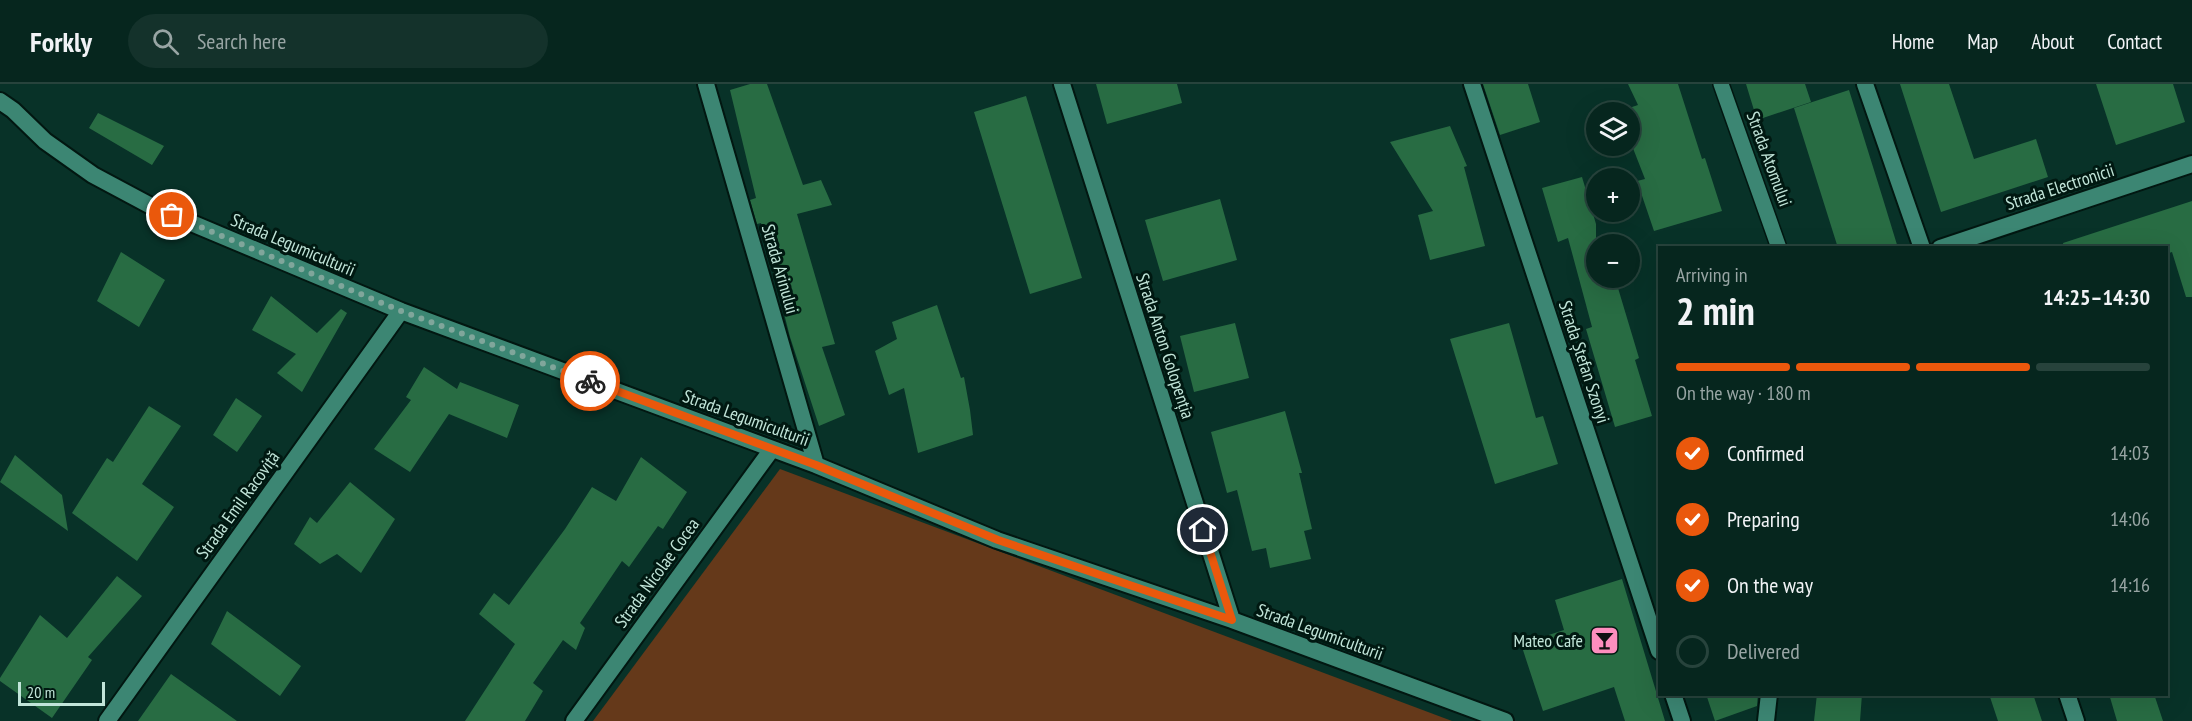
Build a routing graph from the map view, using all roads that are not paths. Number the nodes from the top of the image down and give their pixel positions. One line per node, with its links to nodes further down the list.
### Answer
1 (706, 84): 13 (street, Strada Arinului)
2 (1062, 84): 14 (street, Strada Anton Golopenția)
3 (1472, 84): 15 (street, Strada Ștefan Szonyi)
4 (1721, 84): 8 (lane, Strada Atomului)
5 (1865, 84): 9 (street)
6 (0, 101): 11 (street, Strada Legumiculturii)
7 (2192, 164): 10 (street, Strada Electronicii)
8 (1778, 246)
9 (1921, 246)
10 (1946, 246)
11 (401, 311): 12 (street, Strada Legumiculturii); 19 (street, Strada Emil Racoviță)
12 (772, 449): 13 (street, Strada Legumiculturii); 20 (street, Strada Nicolae Cocea)
13 (816, 465): 14 (street, Strada Legumiculturii)
14 (1232, 620): 21 (street, Strada Legumiculturii)
15 (1658, 648)
16 (1674, 696): 22 (street)
17 (1769, 696): 23 (street)
18 (2068, 696): 24 (street)
19 (107, 721)
20 (574, 721)
21 (1505, 721)
22 (1682, 721)
23 (1766, 721)
24 (2076, 721)

